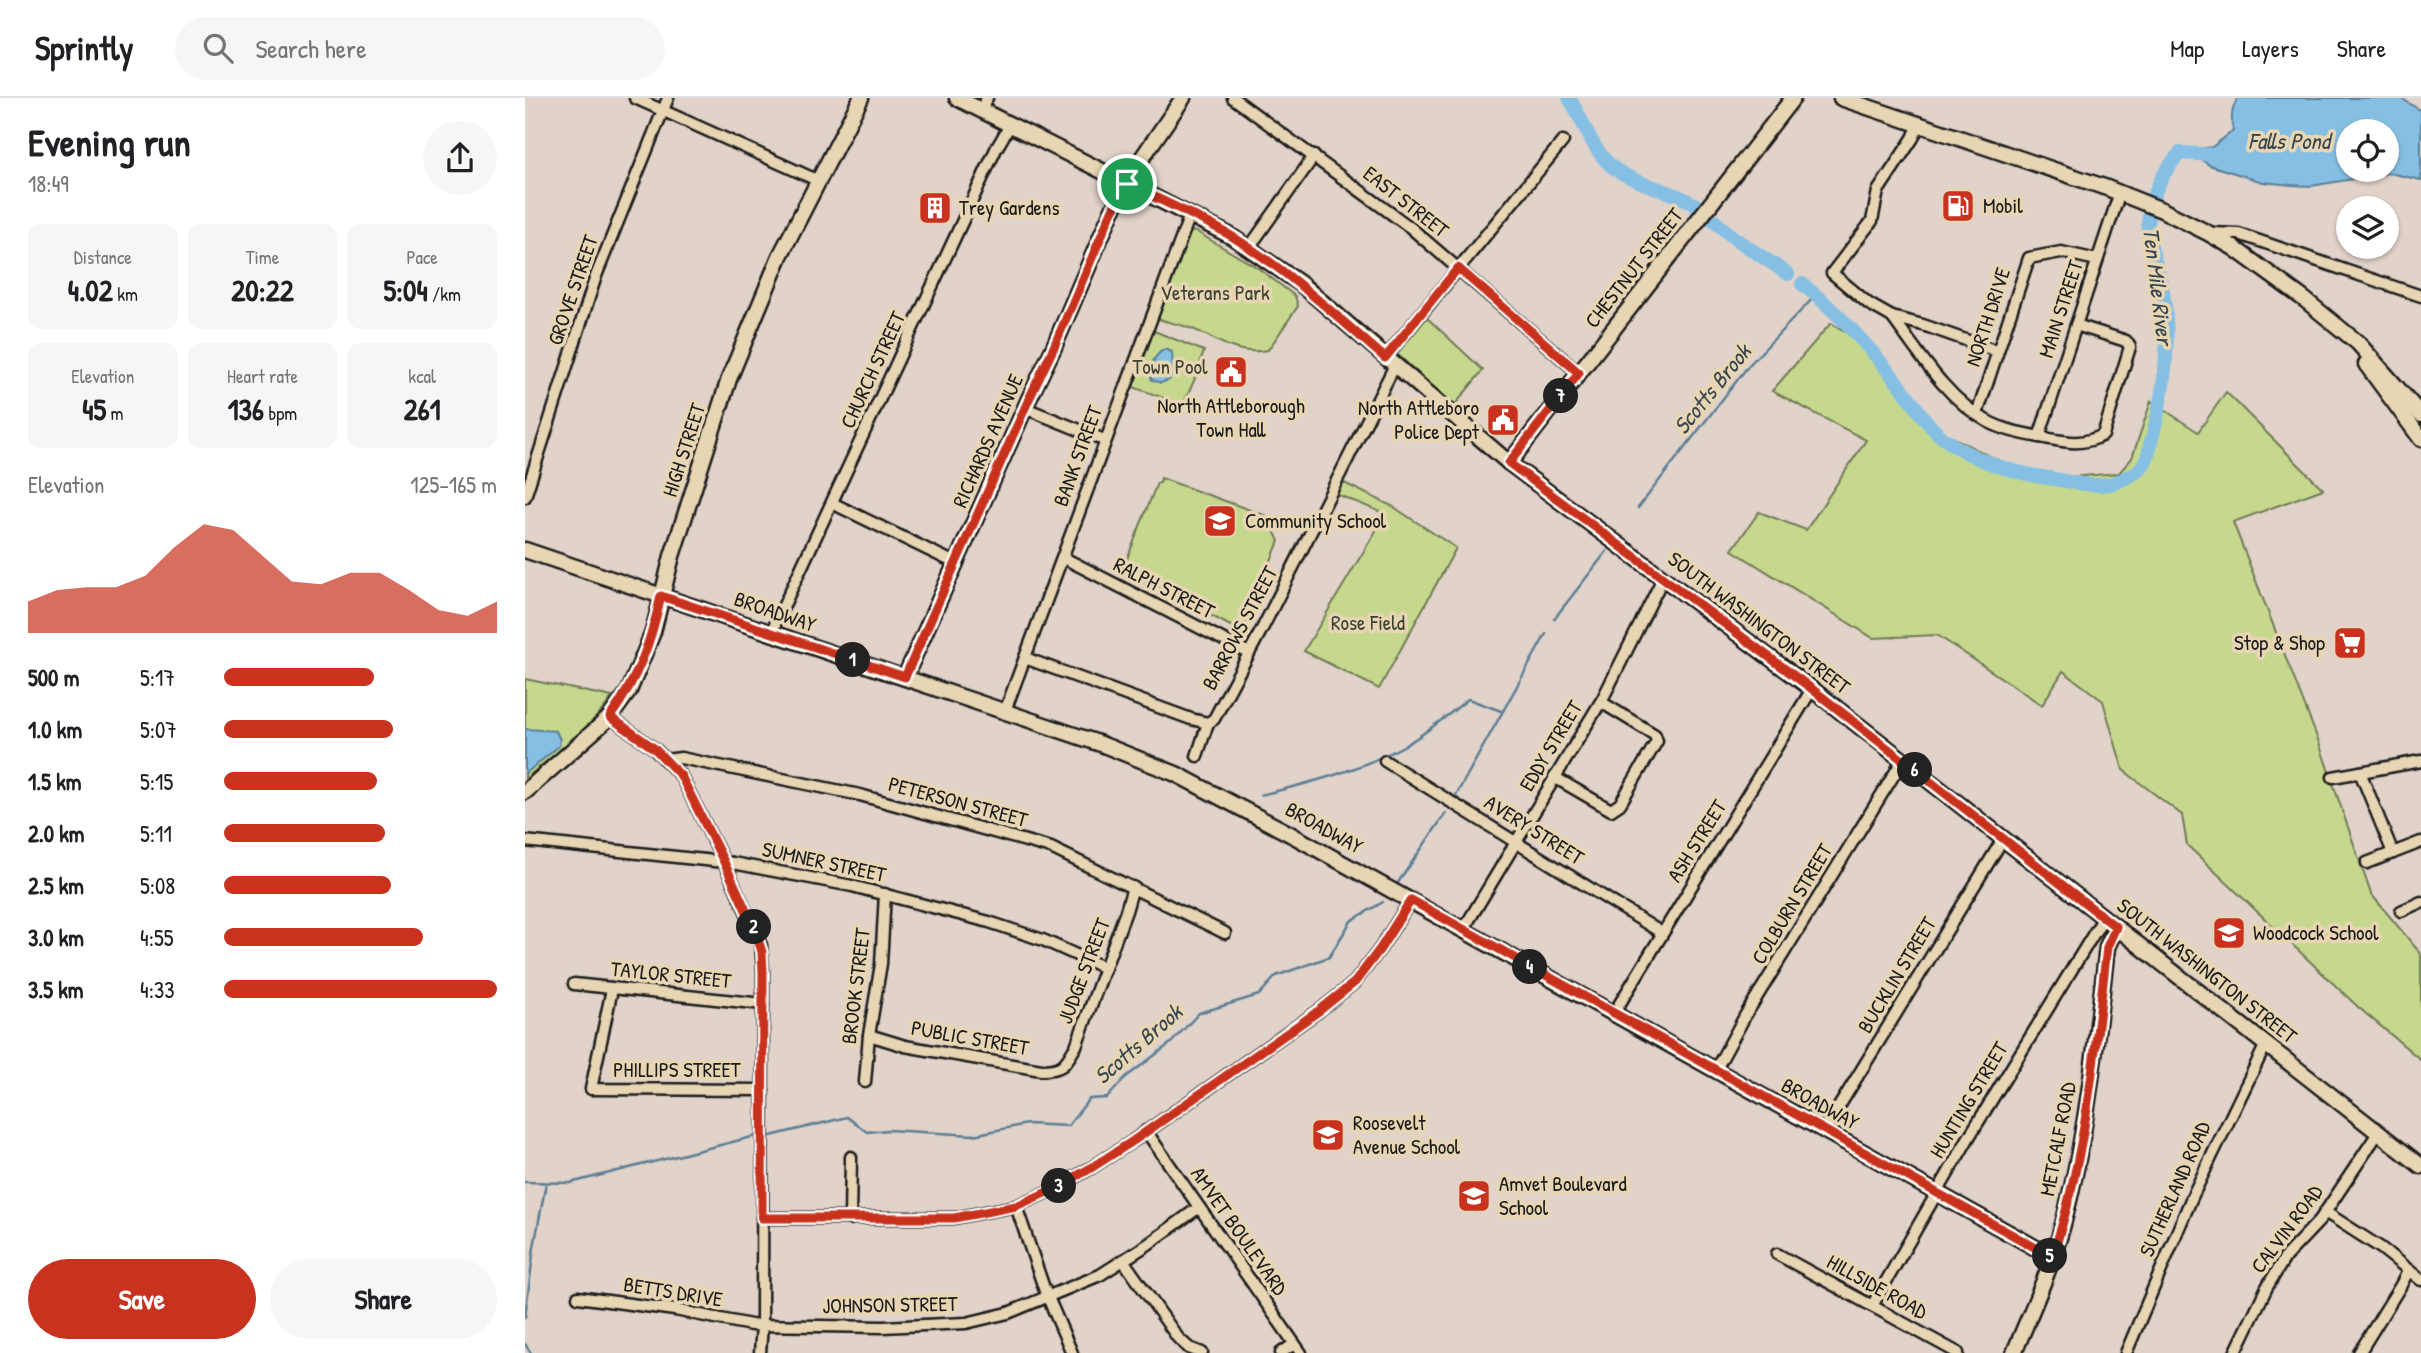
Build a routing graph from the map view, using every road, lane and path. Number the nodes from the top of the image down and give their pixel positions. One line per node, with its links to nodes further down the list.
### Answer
1 (635, 98): 10 (street)
2 (668, 98): 10 (street, GROVE STREET)
3 (861, 98): 15 (street, HIGH STREET)
4 (957, 98): 9 (street, SOUTH WASHINGTON STREET)
5 (1183, 98): 16 (street, RICHARDS AVENUE)
6 (1233, 98): 14 (street, EAST STREET)
7 (1793, 98): 29 (street, CHESTNUT STREET)
8 (1841, 98): 11 (street)
9 (984, 104): 12 (street, SOUTH WASHINGTON STREET)
10 (662, 111): 15 (street); 37 (street, GROVE STREET)
11 (1919, 124): 17 (street); 25 (street)
12 (1010, 125): 16 (street, SOUTH WASHINGTON STREET); 38 (street, CHURCH STREET)
13 (1563, 141): 22 (street, BARROWS STREET)
14 (1314, 156): 20 (street); 22 (street, EAST STREET)
15 (818, 181): 43 (street, HIGH STREET)
16 (1127, 184): 18 (street, SOUTH WASHINGTON STREET); 30 (street, RICHARDS AVENUE)
17 (2120, 192): 19 (street); 21 (street, MAIN STREET)
18 (1190, 215): 20 (street, SOUTH WASHINGTON STREET); 35 (street, BANK STREET)
19 (2209, 233): 23 (street); 24 (street)
20 (1249, 247): 28 (street, SOUTH WASHINGTON STREET)
21 (2097, 260): 26 (street, MAIN STREET); 27 (street, NORTH DRIVE)
22 (1458, 268): 28 (street, BARROWS STREET); 29 (street, EAST STREET)
23 (2421, 296)
24 (2315, 309): 32 (street); 34 (street)
25 (1892, 317): 27 (street); 31 (street)
26 (2076, 325): 33 (street, MAIN STREET); 33 (street)
27 (1997, 351): 31 (street, NORTH DRIVE)
28 (1389, 362): 36 (street, SOUTH WASHINGTON STREET); 45 (street, BARROWS STREET)
29 (1579, 373): 36 (street, CHESTNUT STREET)
30 (1025, 408): 35 (street); 41 (street, RICHARDS AVENUE)
31 (1977, 414): 33 (street)
32 (2421, 415)
33 (2039, 437)
34 (2421, 439)
35 (1104, 440): 40 (street, BANK STREET)
36 (1509, 463): 42 (street, SOUTH WASHINGTON STREET)
37 (525, 497)
38 (832, 503): 41 (street); 44 (street, CHURCH STREET)
39 (525, 550): 43 (street, BROADWAY)
40 (1062, 557): 45 (street, RALPH STREET); 46 (street, BANK STREET)
41 (955, 563): 47 (street, RICHARDS AVENUE)
42 (1663, 578): 48 (street, SOUTH WASHINGTON STREET); 49 (street, EDDY STREET)
43 (661, 596): 44 (street, BROADWAY); 51 (street, HIGH STREET)
44 (771, 633): 47 (street, BROADWAY)
45 (1249, 653): 52 (street, BARROWS STREET)
46 (1025, 658): 50 (street, BANK STREET); 52 (street)
47 (905, 677): 50 (street, BROADWAY)
48 (1812, 689): 55 (street, SOUTH WASHINGTON STREET); 78 (street, ASH STREET)
49 (1601, 702): 59 (street, EDDY STREET); 59 (street)
50 (1005, 711): 71 (street, BROADWAY)
51 (610, 717): 54 (street); 61 (street, HIGH STREET)
52 (1208, 723): 53 (street, BARROWS STREET)
53 (1197, 756)
54 (665, 760): 67 (street); 69 (street, PETERSON STREET)
55 (1903, 760): 62 (street, SOUTH WASHINGTON STREET); 87 (street, COLBURN STREET)
56 (1385, 761): 64 (street, AVERY STREET)
57 (2420, 765): 58 (street)
58 (2360, 772): 60 (street); 66 (street)
59 (1554, 777): 64 (street, EDDY STREET)
60 (2333, 777)
61 (525, 792)
62 (2003, 839): 74 (street, SOUTH WASHINGTON STREET); 90 (street, BUCKLIN STREET)
63 (525, 841): 67 (street, SUMNER STREET)
64 (1516, 841): 76 (street, EDDY STREET); 78 (street, AVERY STREET)
65 (2421, 842): 66 (street)
66 (2393, 853): 68 (street)
67 (724, 862): 70 (street, SUMNER STREET); 82 (street)
68 (2367, 863)
69 (1133, 887): 77 (street, PETERSON STREET); 79 (street, JUDGE STREET)
70 (885, 894): 79 (street, SUMNER STREET); 84 (street, BROOK STREET)
71 (1411, 900): 76 (street, BROADWAY); 91 (street)
72 (2421, 902): 73 (street)
73 (2401, 911)
74 (2104, 917): 75 (street, SOUTH WASHINGTON STREET); 95 (street, HUNTING STREET)
75 (2116, 927): 85 (street, SOUTH WASHINGTON STREET); 102 (street, METCALF ROAD)
76 (1463, 930): 83 (street, BROADWAY)
77 (1225, 933)
78 (1662, 933): 83 (street, ASH STREET)
79 (1105, 968): 86 (street, JUDGE STREET)
80 (574, 984): 81 (street, TAYLOR STREET)
81 (612, 989): 82 (street, TAYLOR STREET); 89 (street, PHILLIPS STREET)
82 (763, 1004): 89 (street)
83 (1614, 1013): 87 (street, BROADWAY)
84 (869, 1035): 86 (street, PUBLIC STREET); 88 (street, BROOK STREET)
85 (2266, 1044): 92 (street, SOUTH WASHINGTON STREET); 118 (street, SUTHERLAND ROAD)
86 (1064, 1065)
87 (1716, 1069): 90 (street, BROADWAY)
88 (865, 1082)
89 (763, 1090): 99 (street)
90 (1825, 1130): 95 (street, BROADWAY)
91 (1146, 1131): 96 (street); 97 (street, AMVET BOULEVARD)
92 (2378, 1133): 94 (street, SOUTH WASHINGTON STREET); 98 (street, CALVIN ROAD)
93 (851, 1157): 100 (street)
94 (2421, 1166)
95 (1936, 1193): 102 (street, BROADWAY); 108 (street, HUNTING STREET)
96 (1016, 1206): 100 (street); 107 (street)
97 (1198, 1208): 103 (street, JOHNSON STREET); 110 (street, AMVET BOULEVARD)
98 (2325, 1212): 104 (street); 119 (street, CALVIN ROAD)
99 (762, 1218): 100 (street); 109 (street)
100 (850, 1219)
101 (1777, 1254): 108 (street, HILLSIDE ROAD)
102 (2052, 1257): 117 (street, METCALF ROAD)
103 (1123, 1260): 107 (street, JOHNSON STREET); 113 (street)
104 (2407, 1271): 105 (street); 120 (street)
105 (2421, 1280)
106 (578, 1297): 109 (street, BETTS DRIVE)
107 (1048, 1297): 109 (street, JOHNSON STREET); 112 (street)
108 (1873, 1306): 116 (street, HILLSIDE ROAD)
109 (762, 1325): 111 (street)
110 (1294, 1344): 114 (street); 115 (street, AMVET BOULEVARD)
111 (760, 1353)
112 (1072, 1353)
113 (1202, 1353)
114 (1281, 1353)
115 (1301, 1353)
116 (1958, 1353)
117 (2014, 1353)
118 (2126, 1353)
119 (2235, 1353)
120 (2359, 1353)

